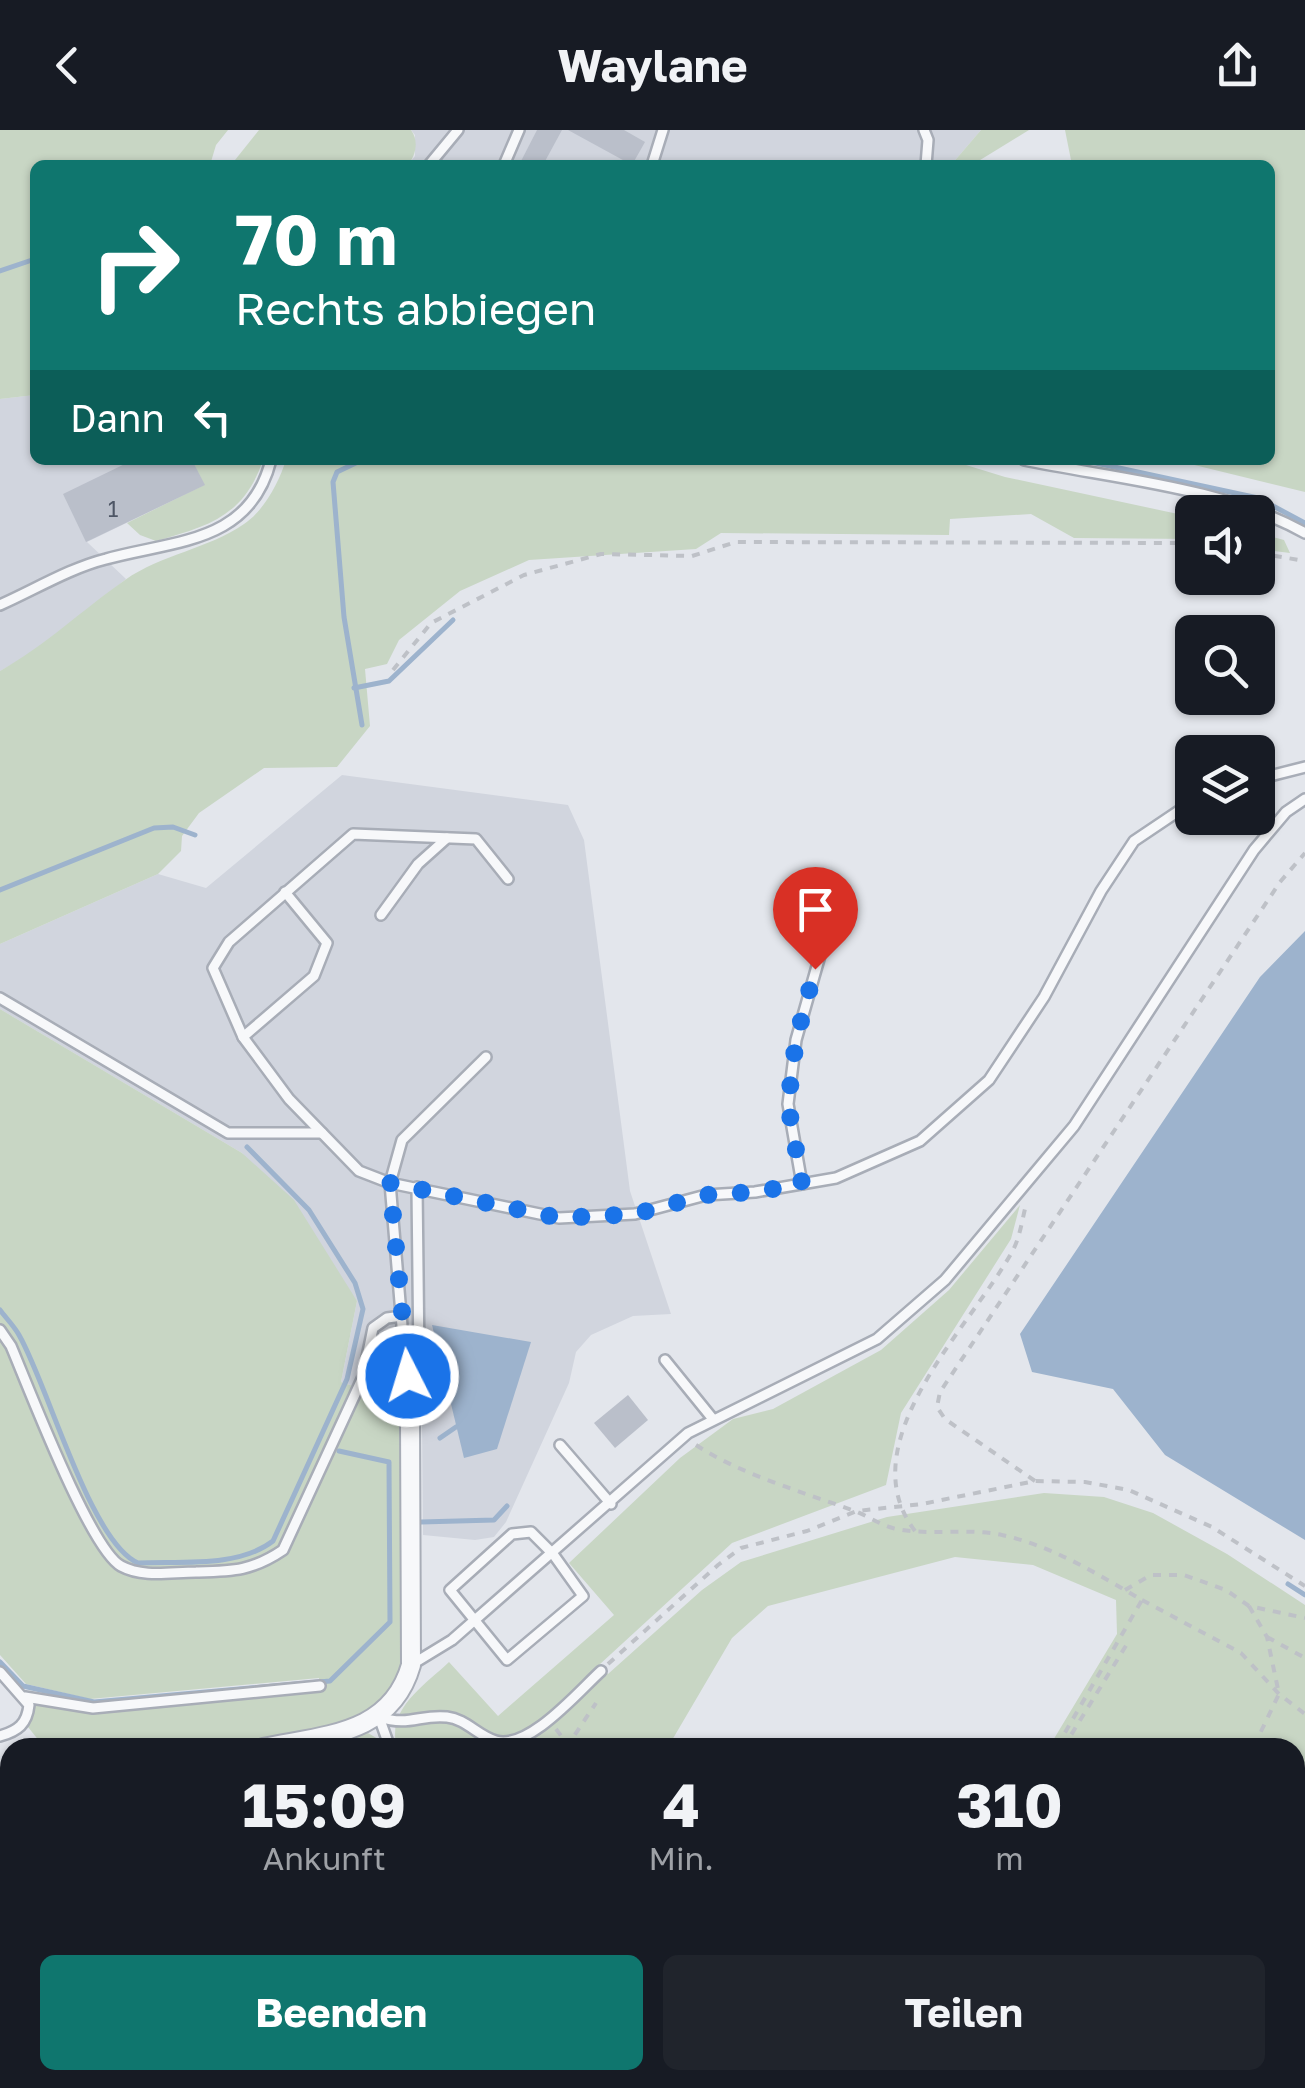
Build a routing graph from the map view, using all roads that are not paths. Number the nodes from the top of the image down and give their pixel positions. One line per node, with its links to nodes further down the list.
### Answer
1 (458, 130): 5 (lane)
2 (519, 130): 6 (lane)
3 (664, 130): 7 (lane)
4 (924, 130): 8 (lane)
5 (434, 160)
6 (506, 160)
7 (654, 160)
8 (926, 160)
9 (270, 465): 12 (lane)
10 (1050, 465): 11 (lane)
11 (1305, 534)
12 (0, 604)
13 (1305, 767): 14 (lane)
14 (1275, 775)
15 (1305, 799): 33 (lane)
16 (1175, 813): 27 (lane)
17 (447, 838): 18 (lane); 19 (lane); 20 (lane)
18 (508, 879)
19 (284, 892): 23 (lane); 23 (lane)
20 (381, 915)
21 (826, 931): 27 (lane)
22 (0, 998): 25 (lane)
23 (243, 1038): 25 (lane)
24 (486, 1057): 26 (lane)
25 (322, 1132): 26 (lane)
26 (390, 1183): 28 (lane); 29 (lane)
27 (802, 1184): 28 (lane)
28 (417, 1186): 32 (lane)
29 (402, 1316): 30 (lane); 32 (lane)
30 (0, 1330)
31 (665, 1360): 33 (lane)
32 (410, 1414): 38 (street)
33 (712, 1418): 35 (lane)
34 (560, 1445): 35 (lane)
35 (610, 1504): 36 (lane)
36 (552, 1554): 37 (lane); 37 (lane); 37 (lane)
37 (472, 1619): 38 (lane)
38 (412, 1665): 43 (street)
39 (601, 1670): 48 (lane)
40 (0, 1672): 42 (lane)
41 (320, 1686): 42 (lane)
42 (25, 1697): 44 (lane)
43 (379, 1717): 45 (street); 46 (lane); 47 (lane)
44 (0, 1736)
45 (306, 1738)
46 (386, 1738)
47 (492, 1738)
48 (522, 1738)

